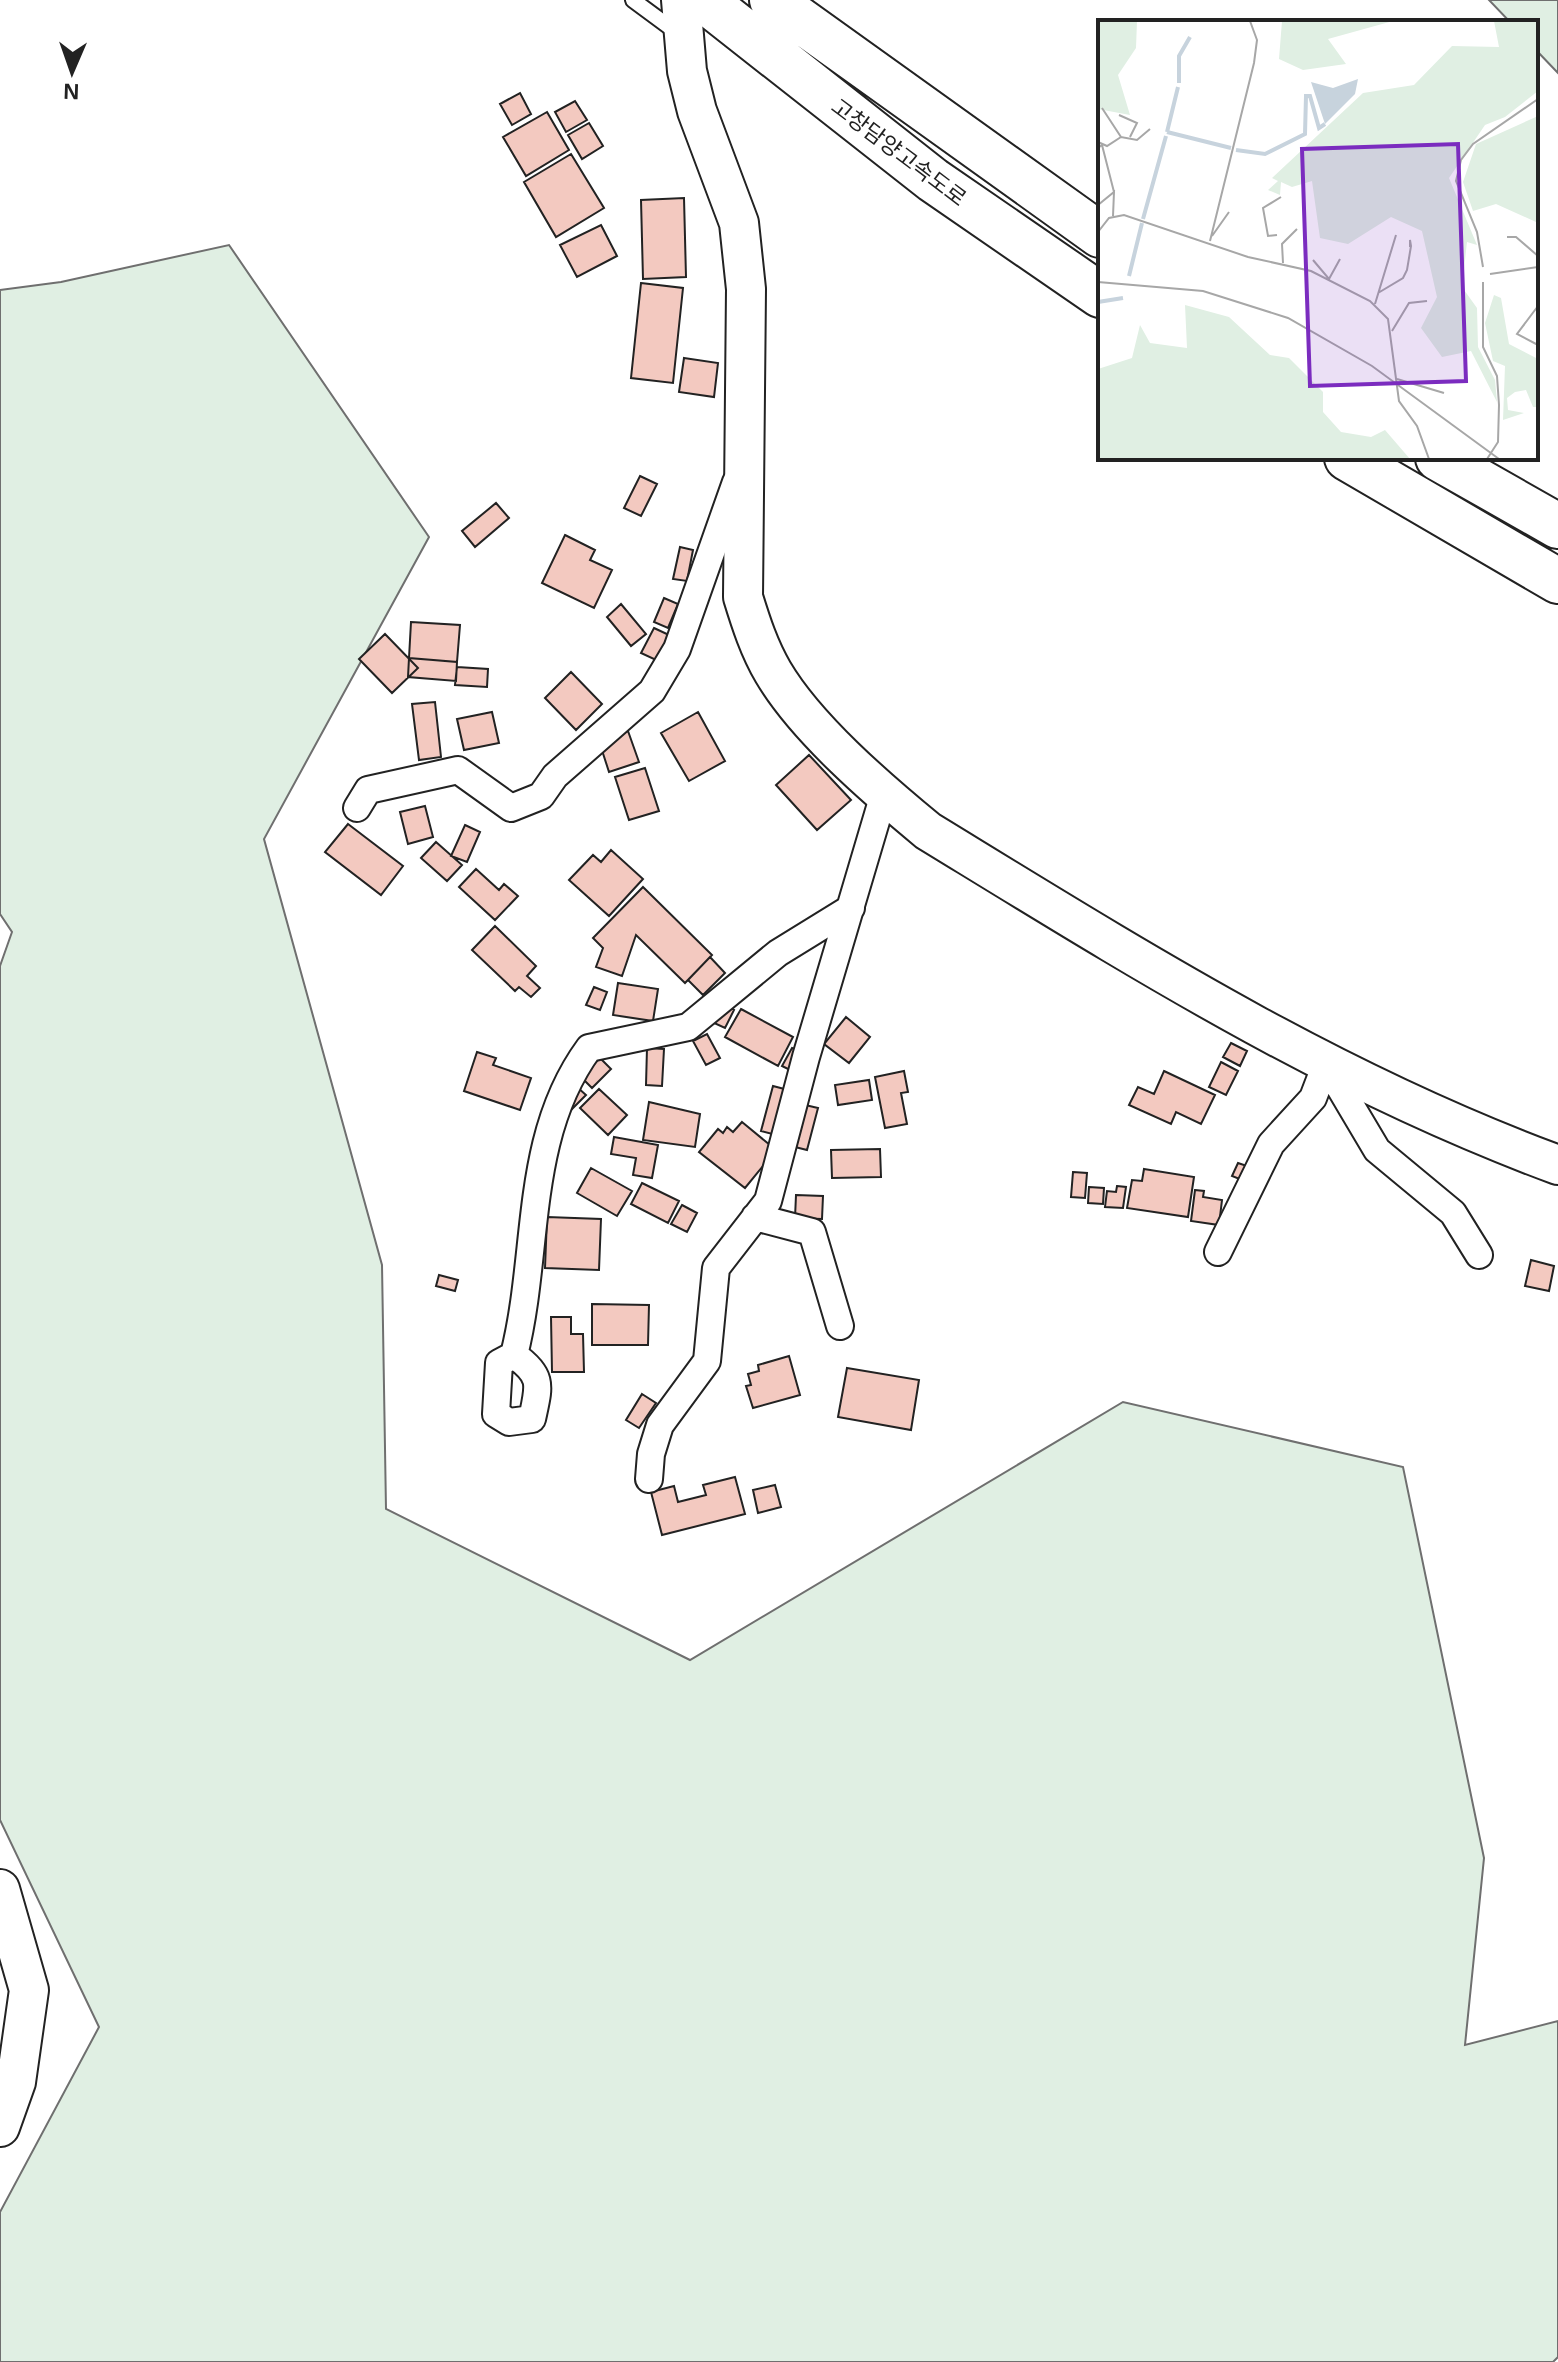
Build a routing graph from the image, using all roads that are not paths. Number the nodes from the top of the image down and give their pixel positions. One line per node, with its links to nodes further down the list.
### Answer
1 (633, 0): 3 (lane)
2 (773, 1): 4 (highway)
3 (689, 12): 5 (highway, 고창담양고속도로); 8 (street)
4 (1098, 234)
5 (1098, 294)
6 (1350, 460): 10 (highway)
7 (1442, 460): 9 (highway)
8 (743, 463): 11 (street); 12 (street)
9 (1558, 526)
10 (1558, 581)
11 (884, 794): 13 (street); 14 (street)
12 (357, 808)
13 (851, 908): 16 (street); 20 (street)
14 (1326, 1064): 15 (street); 17 (street); 18 (street)
15 (1558, 1165)
16 (755, 1217): 19 (street); 21 (street)
17 (1218, 1252)
18 (1479, 1255)
19 (840, 1326)
20 (514, 1355)
21 (649, 1479)
22 (0, 1889): 23 (street)
23 (0, 2127)

